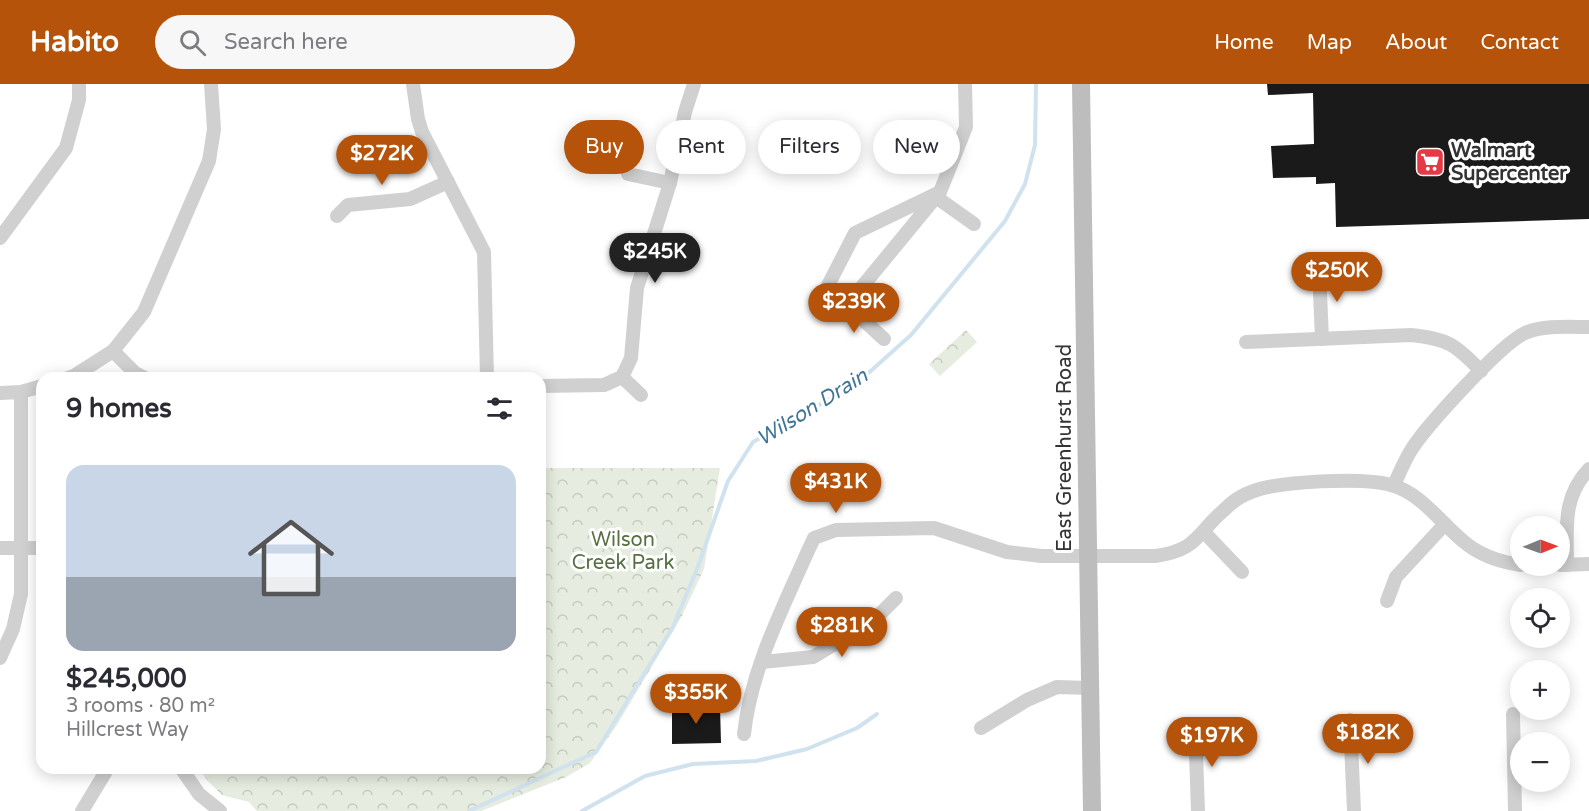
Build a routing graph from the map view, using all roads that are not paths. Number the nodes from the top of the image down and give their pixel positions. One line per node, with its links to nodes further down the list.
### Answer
1 (79, 84): 13 (street)
2 (211, 84): 20 (street)
3 (413, 84): 8 (street)
4 (694, 84): 9 (street)
5 (965, 84): 10 (street)
6 (1082, 84): 39 (main road, East Greenhurst Road)
7 (628, 174): 9 (street)
8 (448, 182): 11 (street); 24 (street)
9 (670, 183): 25 (street)
10 (938, 194): 12 (street); 15 (street); 15 (street)
11 (337, 216)
12 (974, 224)
13 (0, 238)
14 (1319, 269): 18 (street)
15 (846, 305): 17 (street)
16 (1589, 327): 21 (street)
17 (884, 339)
18 (1322, 339): 19 (street); 21 (street)
19 (1246, 342)
20 (113, 351): 22 (street); 23 (street)
21 (1481, 370): 32 (street)
22 (80, 372)
23 (134, 372)
24 (487, 372)
25 (622, 377): 26 (street); 30 (street)
26 (546, 386)
27 (36, 388): 28 (street)
28 (21, 392): 29 (street); 37 (street)
29 (0, 393)
30 (641, 395)
31 (1589, 469): 33 (street)
32 (1394, 485): 34 (street); 35 (street)
33 (1567, 516)
34 (1445, 524): 40 (street); 45 (street)
35 (1204, 532): 39 (street); 43 (street)
36 (0, 548): 37 (street)
37 (22, 548): 38 (street); 46 (street)
38 (36, 548)
39 (1087, 555): 47 (street); 48 (main road, East Greenhurst Road)
40 (1510, 564)
41 (1589, 564): 42 (street)
42 (1570, 565)
43 (1242, 572)
44 (896, 598): 47 (street)
45 (1387, 602)
46 (0, 658)
47 (762, 662): 53 (street)
48 (1089, 688): 52 (street); 58 (main road, East Greenhurst Road)
49 (1350, 720): 60 (street)
50 (1512, 720): 61 (street)
51 (1195, 725): 59 (street)
52 (981, 728)
53 (744, 734)
54 (104, 774): 56 (street)
55 (185, 774): 57 (street)
56 (82, 811)
57 (220, 811)
58 (1092, 811)
59 (1198, 811)
60 (1354, 811)
61 (1515, 811)

